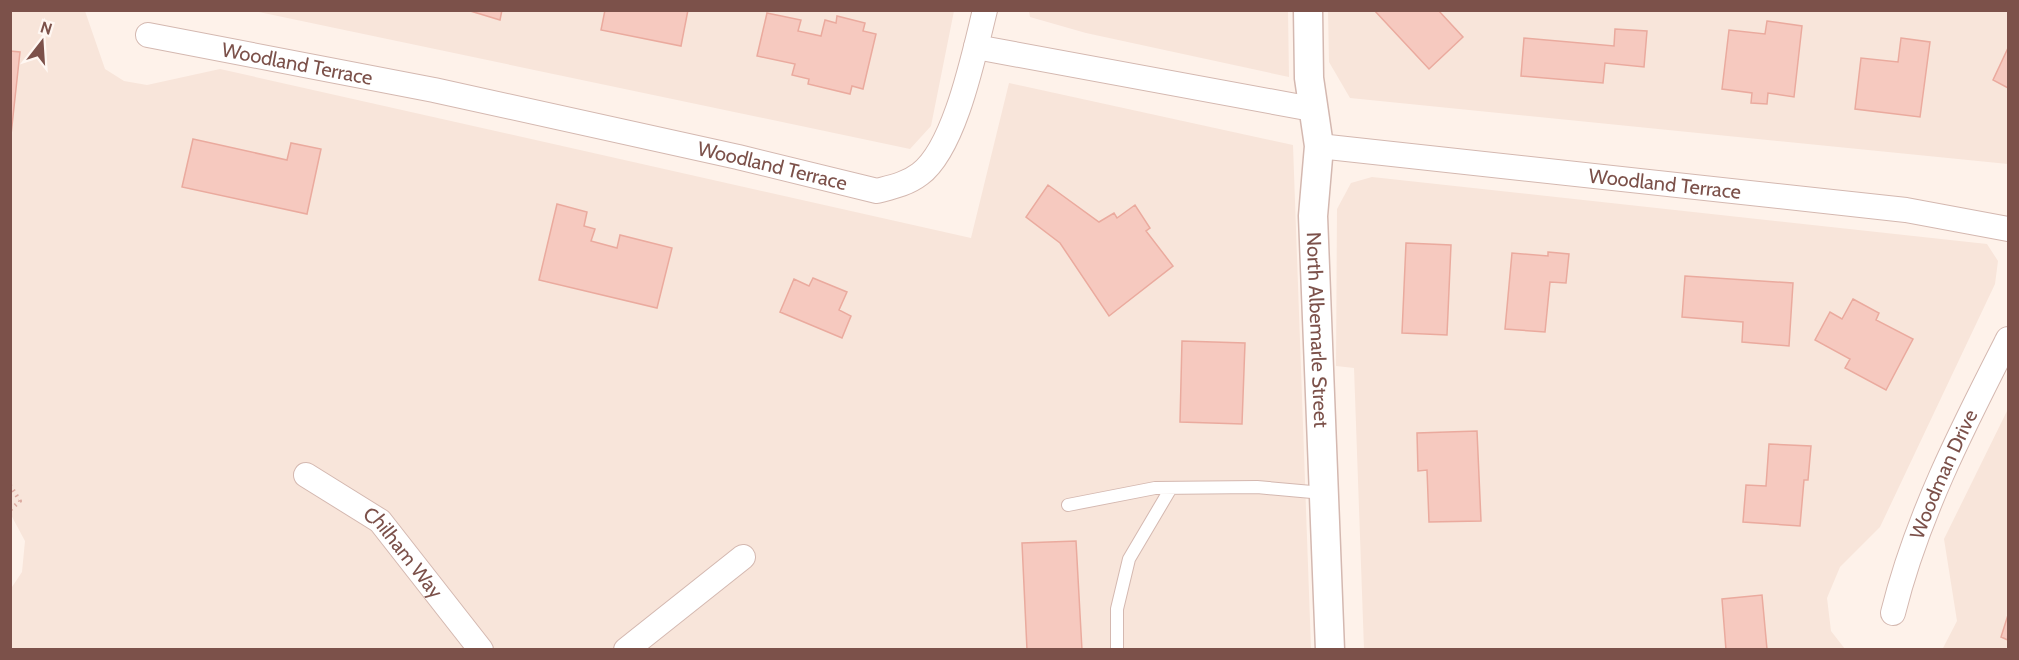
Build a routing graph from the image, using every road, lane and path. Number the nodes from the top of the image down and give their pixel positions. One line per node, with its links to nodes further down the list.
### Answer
1 (985, 10): 4 (street, Woodland Terrace)
2 (1308, 10): 5 (street, North Albemarle Street)
3 (148, 35): 4 (street, Woodland Terrace)
4 (976, 47): 5 (street)
5 (1312, 109): 6 (street, North Albemarle Street)
6 (1319, 146): 7 (street, Woodland Terrace); 12 (street, North Albemarle Street)
7 (2008, 229)
8 (2008, 339): 16 (street, Woodman Drive)
9 (306, 475): 17 (street, Chilham Way)
10 (10, 485): 14 (path)
11 (1171, 488): 12 (lane); 13 (lane); 19 (lane)
12 (1323, 493): 20 (street, North Albemarle Street)
13 (1068, 505)
14 (10, 510)
15 (743, 557): 18 (street)
16 (1893, 613)
17 (481, 650)
18 (626, 650)
19 (1117, 650)
20 (1330, 650)

